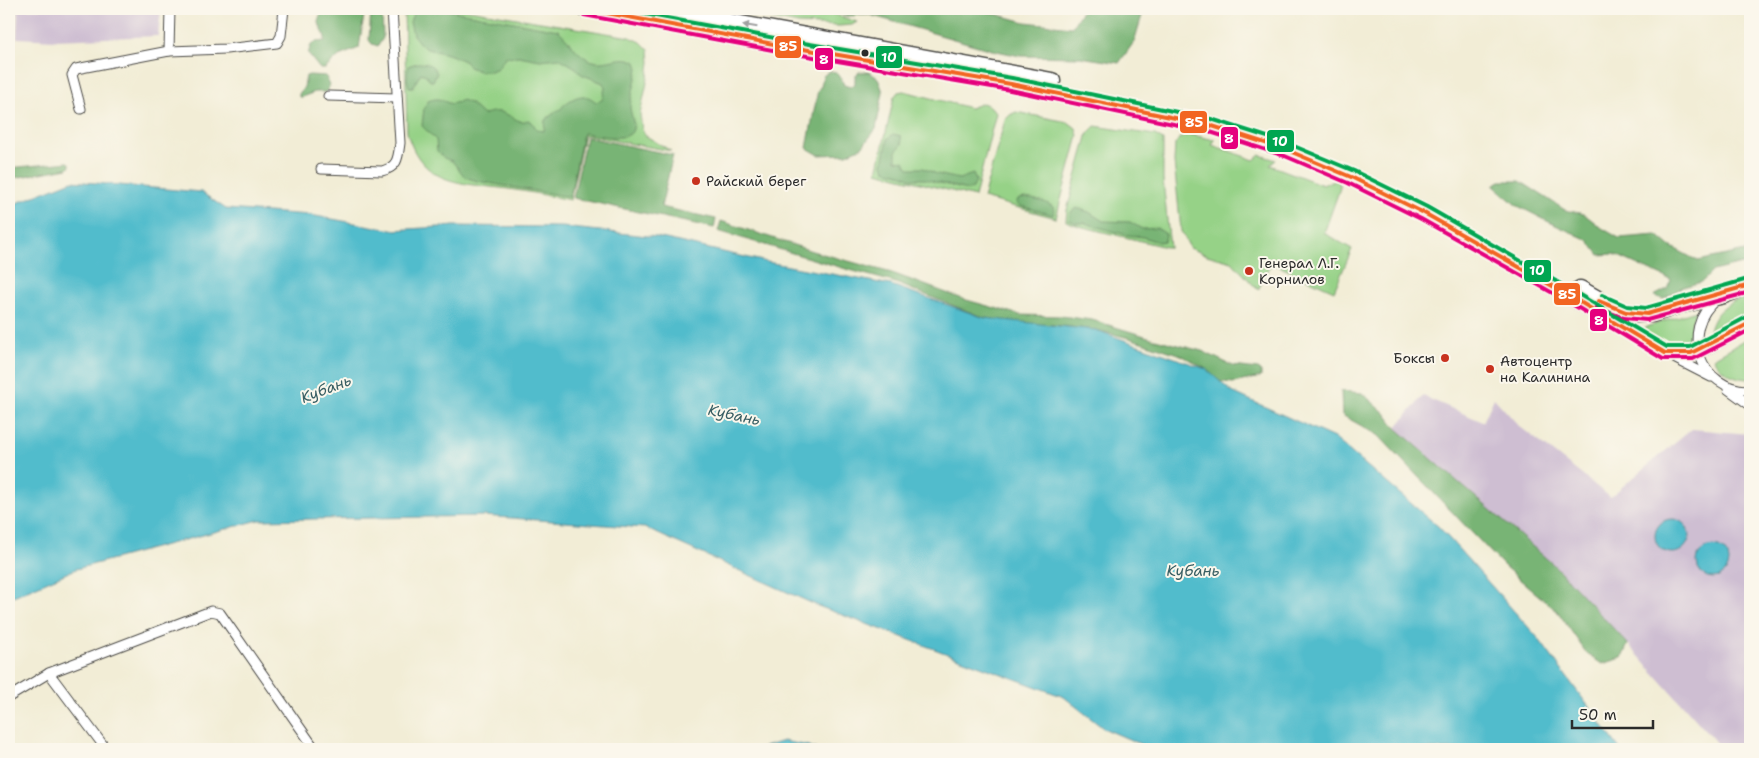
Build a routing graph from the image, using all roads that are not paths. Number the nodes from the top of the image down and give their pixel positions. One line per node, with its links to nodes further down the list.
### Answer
1 (170, 9): 6 (street)
2 (284, 9): 6 (street)
3 (392, 9): 8 (street)
4 (585, 9): 14 (highway)
5 (658, 9): 11 (highway, one-way to 5)
6 (169, 51): 9 (street)
7 (328, 96): 8 (street)
8 (397, 98): 10 (street)
9 (80, 109)
10 (321, 169)
11 (1740, 289): 13 (street)
12 (1750, 323): 13 (highway)
13 (1698, 350): 14 (highway); 15 (street)
14 (1665, 353): 15 (street)
15 (1718, 381): 16 (street); 17 (street)
16 (1750, 390)
17 (1750, 406)
18 (49, 672): 19 (street); 20 (street); 21 (street)
19 (9, 697)
20 (106, 749)
21 (315, 749)

